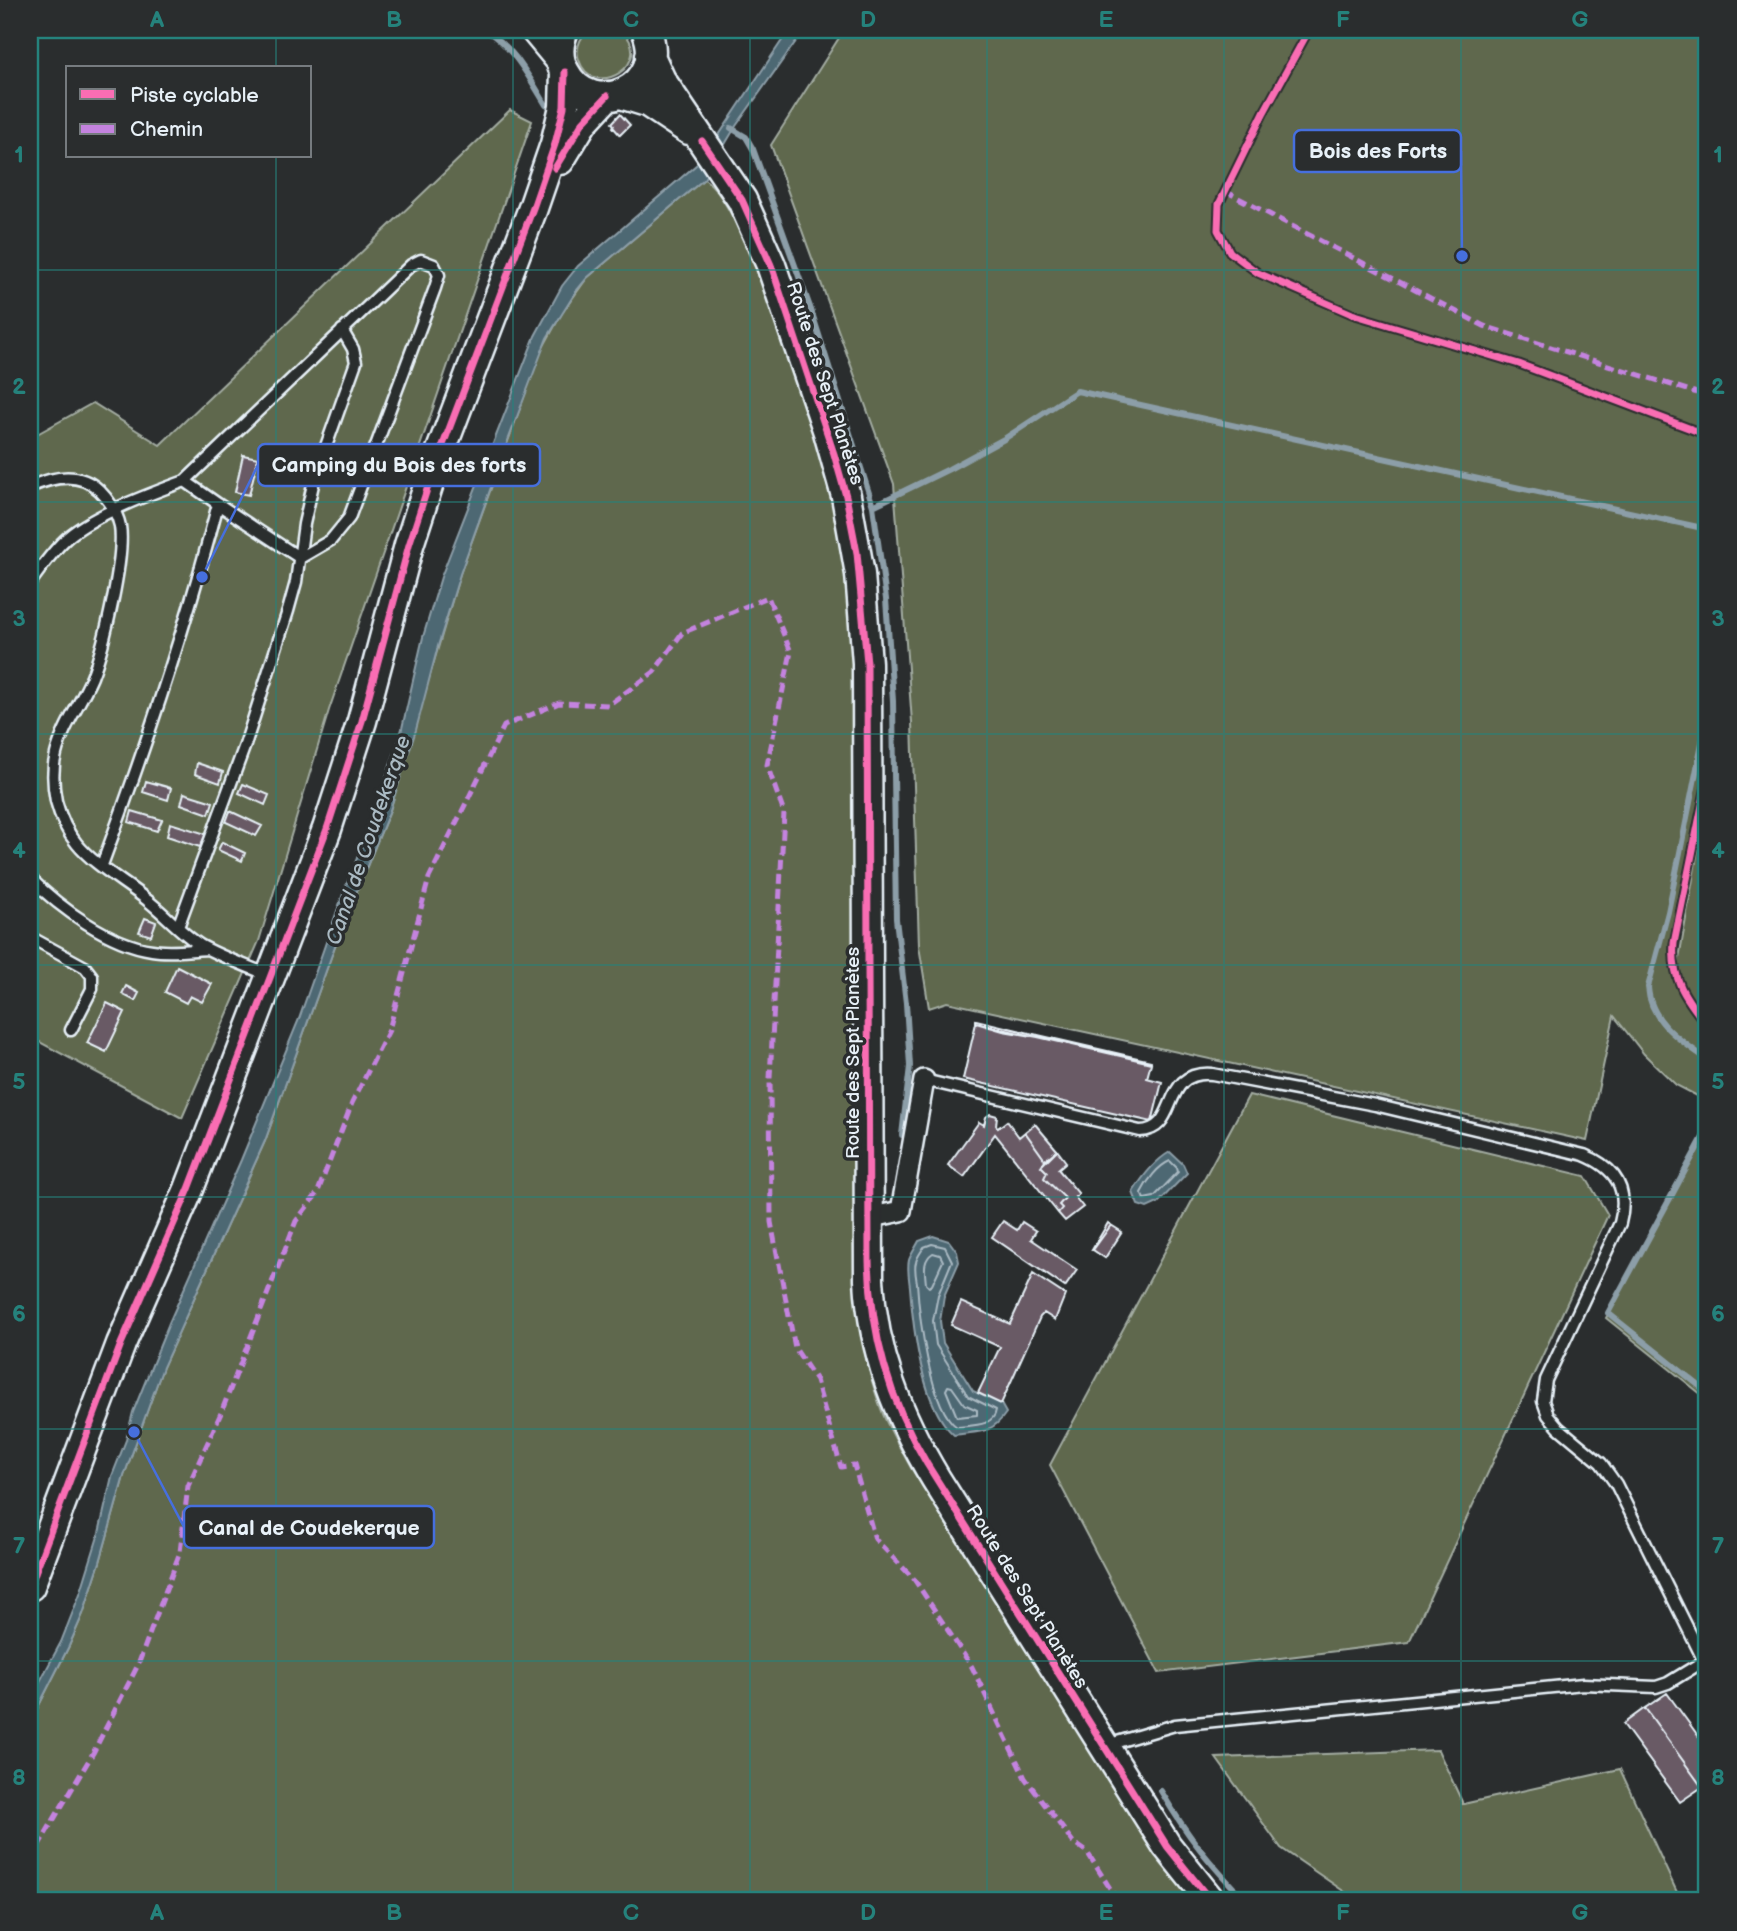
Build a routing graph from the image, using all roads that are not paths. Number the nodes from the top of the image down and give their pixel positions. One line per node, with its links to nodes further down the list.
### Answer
1 (535, 30): 4 (main road, Route des Sept Planètes)
2 (564, 30): 4 (main road)
3 (651, 40): 5 (main road); 6 (main road, Route des Sept Planètes)
4 (562, 66): 5 (main road, Route des Sept Planètes); 7 (main road)
5 (614, 95): 6 (main road, Route des Sept Planètes); 7 (main road)
6 (702, 141): 23 (main road, Route des Sept Planètes)
7 (533, 208): 20 (main road)
8 (342, 330): 9 (lane); 13 (lane); 13 (lane)
9 (185, 481): 11 (lane); 12 (lane)
10 (30, 487): 12 (lane)
11 (218, 504): 13 (lane); 15 (lane)
12 (115, 511): 14 (lane); 15 (lane)
13 (300, 558): 17 (lane)
14 (30, 583)
15 (102, 865): 17 (lane)
16 (30, 878): 19 (lane)
17 (178, 927): 19 (lane)
18 (30, 937): 21 (lane)
19 (208, 949): 20 (lane)
20 (270, 976): 24 (main road)
21 (72, 1030)
22 (924, 1080): 23 (street); 25 (lane)
23 (868, 1218): 25 (main road, Route des Sept Planètes)
24 (30, 1586)
25 (1104, 1746): 26 (main road, Route des Sept Planètes)
26 (1211, 1901)

